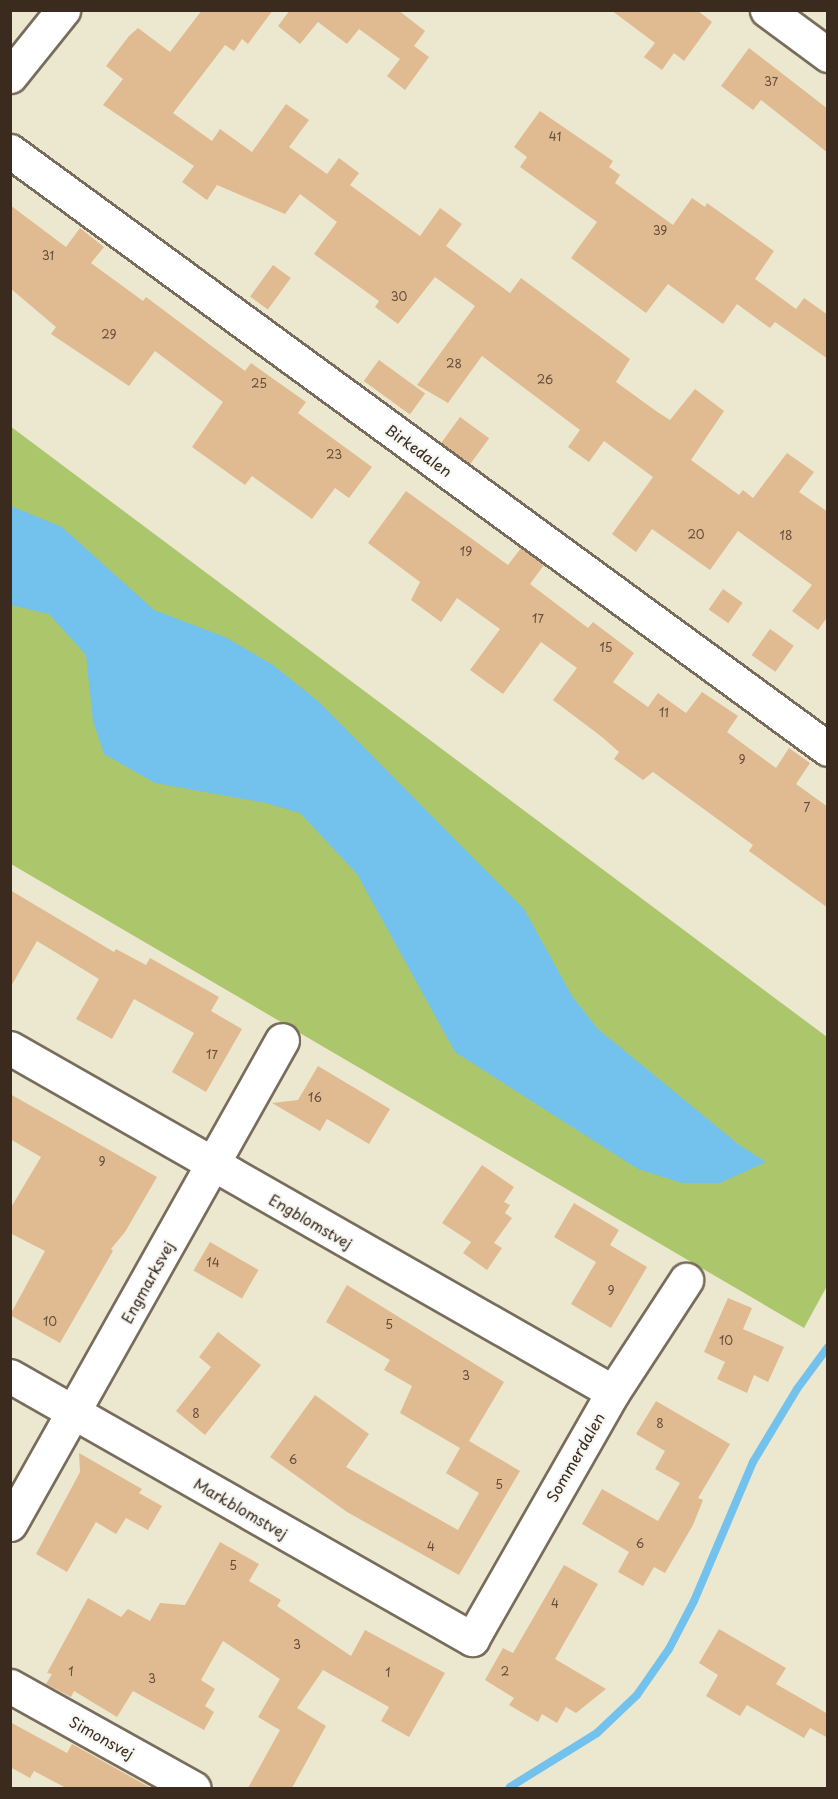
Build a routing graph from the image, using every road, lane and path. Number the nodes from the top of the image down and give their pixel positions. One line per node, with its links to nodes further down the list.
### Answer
1 (63, 10): 4 (street)
2 (767, 10): 3 (street)
3 (828, 55)
4 (10, 76)
5 (10, 151): 6 (street, Birkedalen)
6 (828, 749)
7 (282, 1040): 9 (street, Engmarksvej)
8 (10, 1048): 9 (street, Engblomstvej)
9 (213, 1165): 12 (street, Engblomstvej); 13 (street, Engmarksvej)
10 (686, 1280): 12 (street, Sommerdalen)
11 (10, 1376): 13 (street, Markblomstvej)
12 (613, 1392): 15 (street, Sommerdalen)
13 (73, 1412): 14 (street, Engmarksvej); 15 (street, Markblomstvej)
14 (10, 1524)
15 (472, 1639)
16 (10, 1686): 17 (street, Simonsvej)
17 (193, 1788)

